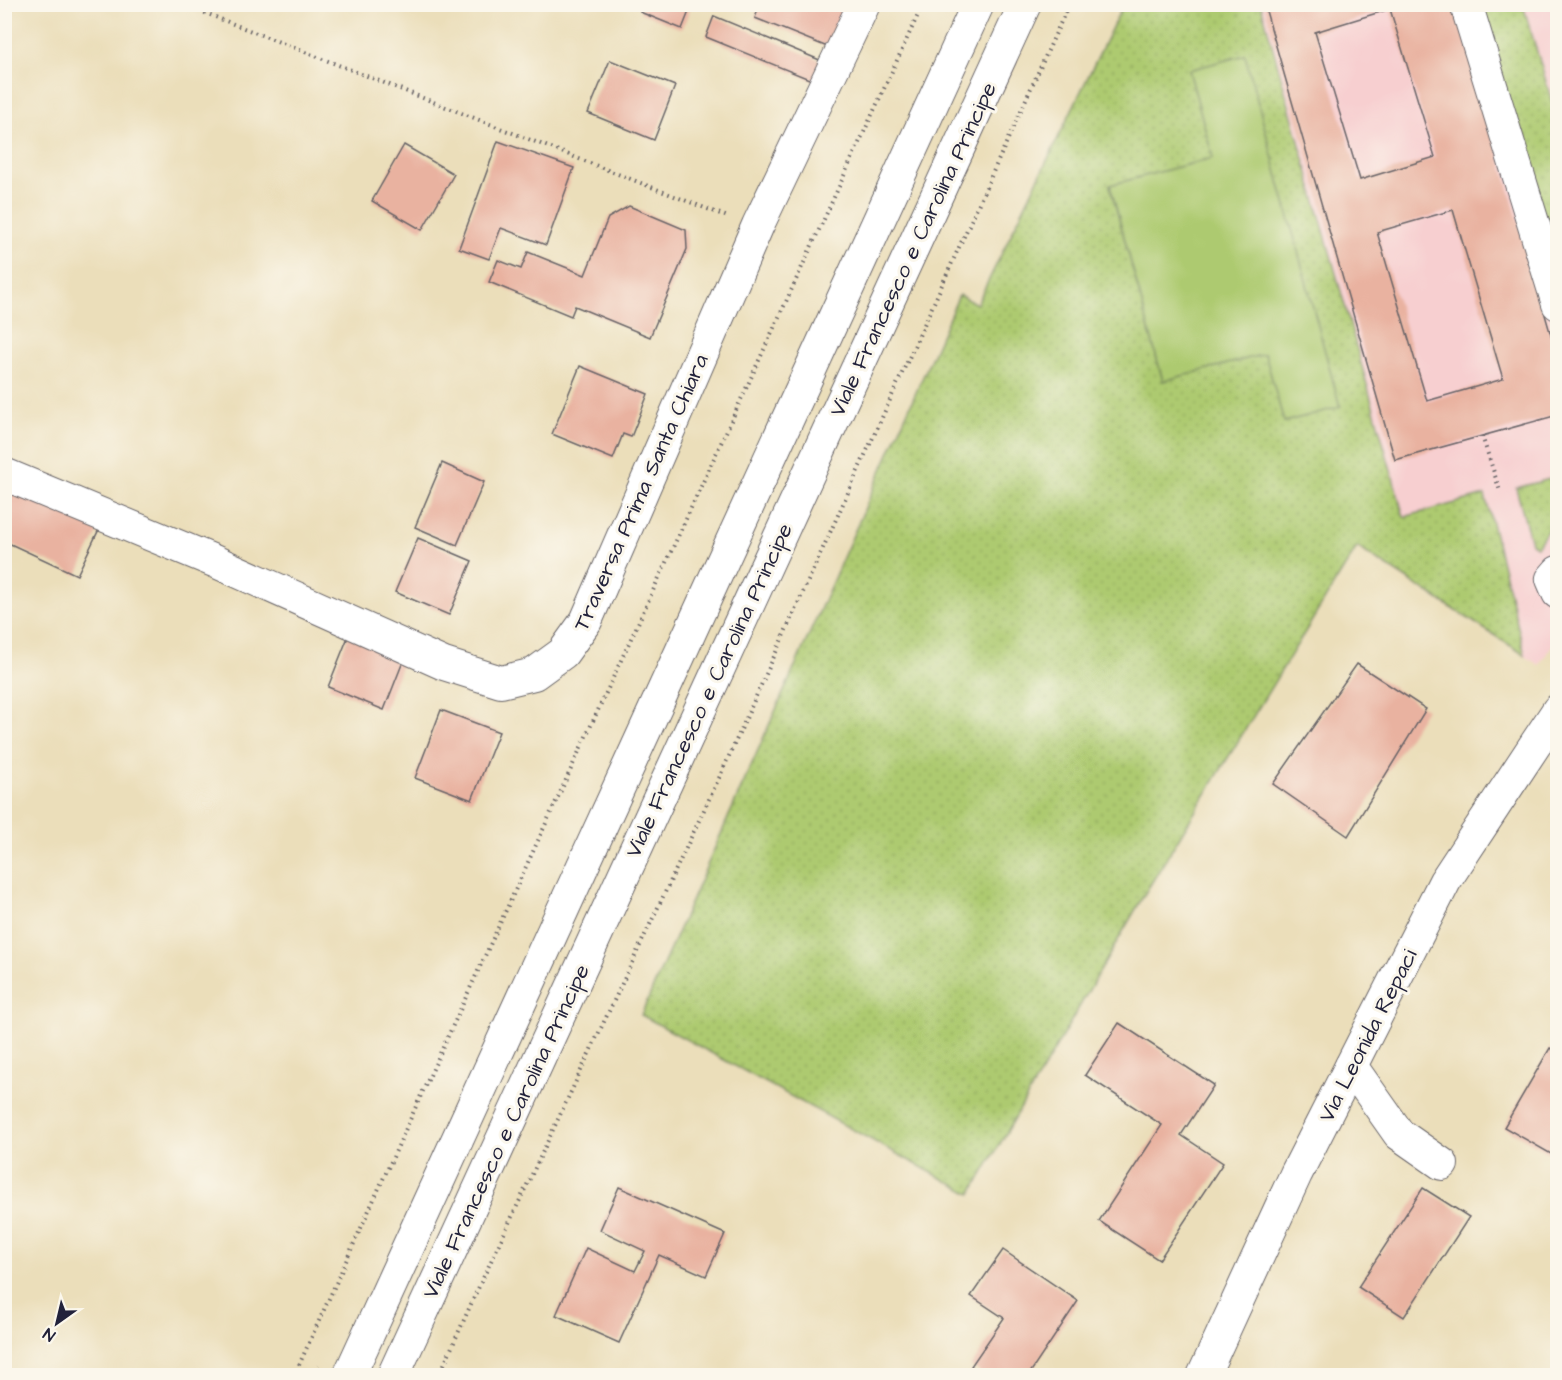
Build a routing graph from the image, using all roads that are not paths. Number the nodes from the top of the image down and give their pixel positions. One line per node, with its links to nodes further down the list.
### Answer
1 (864, 4): 6 (street, Traversa Prima Santa Chiara)
2 (978, 4): 12 (street, Viale Francesco e Carolina Principe)
3 (1025, 4): 13 (street, Viale Francesco e Carolina Principe)
4 (1466, 4): 5 (street)
5 (1557, 304)
6 (4, 474)
7 (1557, 572): 8 (street)
8 (1557, 593)
9 (1557, 710): 10 (street, Via Leonida Repaci)
10 (1351, 1066): 11 (street); 14 (street, Via Leonida Repaci)
11 (1442, 1164)
12 (349, 1376)
13 (393, 1376)
14 (1203, 1376)

